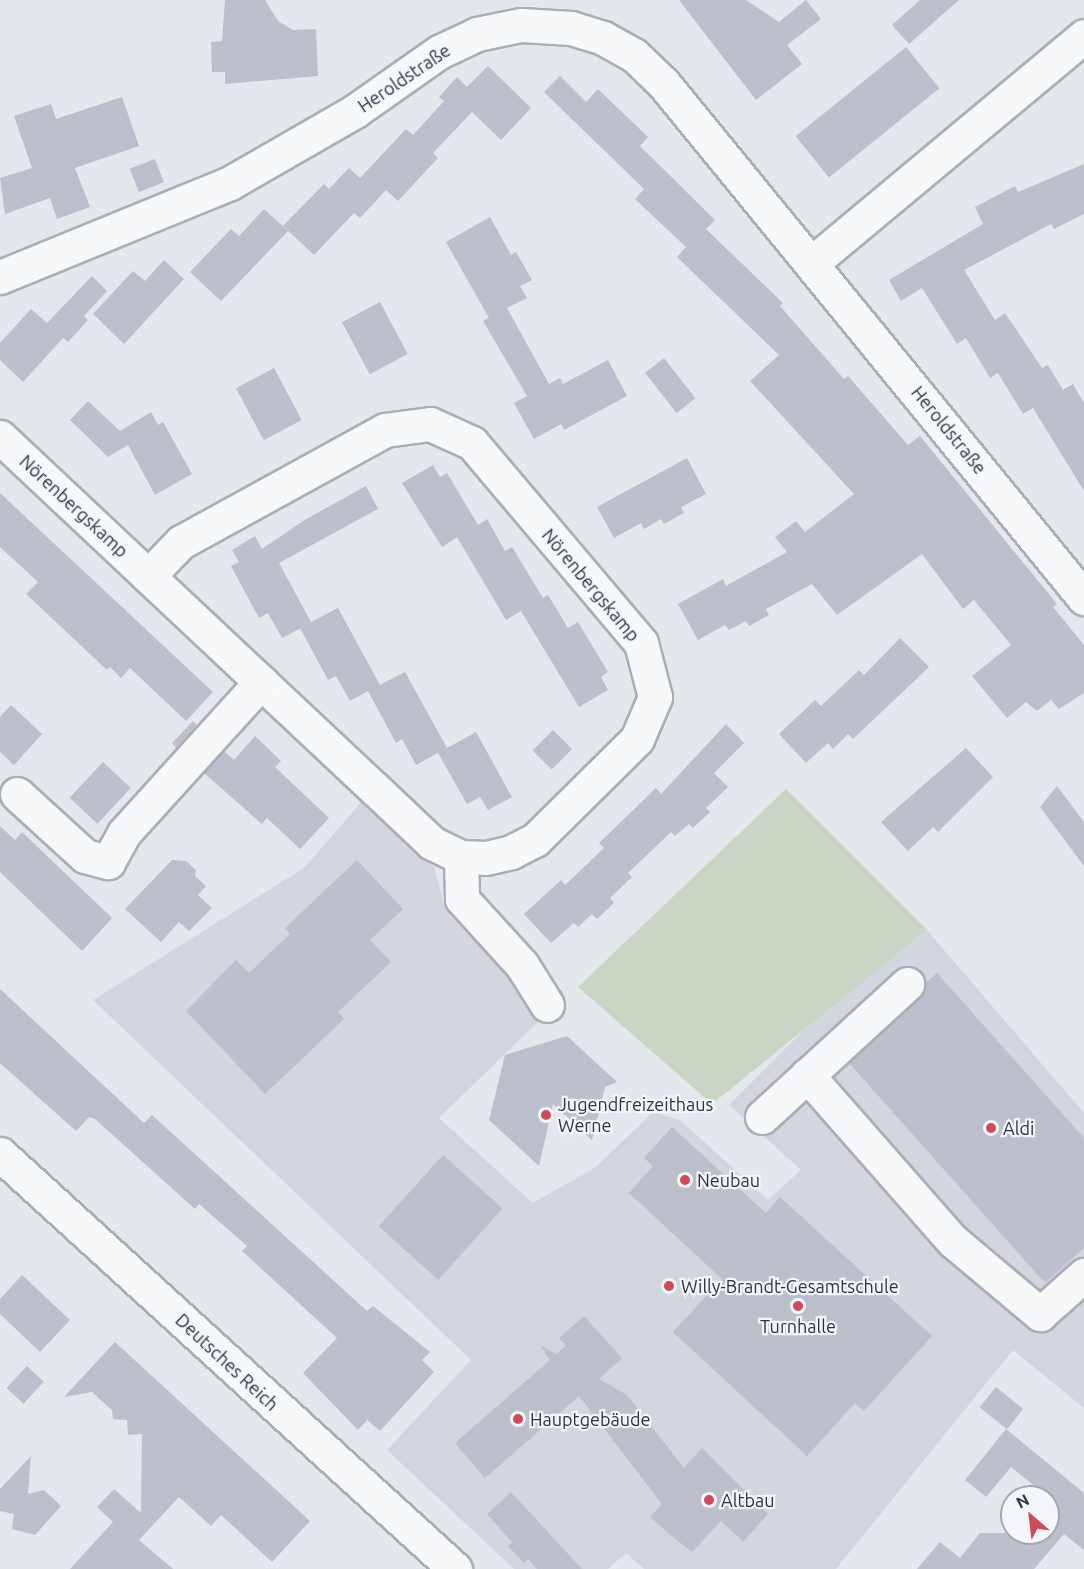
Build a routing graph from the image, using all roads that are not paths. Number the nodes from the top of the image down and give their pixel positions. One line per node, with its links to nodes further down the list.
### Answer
1 (1084, 36): 2 (street)
2 (813, 262): 3 (street, Heroldstraße); 6 (street, Heroldstraße)
3 (0, 277)
4 (0, 436): 5 (street, Nörenbergskamp)
5 (148, 576): 7 (street, Nörenbergskamp); 9 (street, Nörenbergskamp)
6 (1084, 598)
7 (261, 682): 8 (street); 9 (street, Nörenbergskamp)
8 (17, 794)
9 (460, 856): 11 (street)
10 (907, 984): 12 (street)
11 (547, 1005)
12 (807, 1075): 13 (street); 15 (street)
13 (762, 1118)
14 (0, 1154): 16 (street, Deutsches Reich)
15 (1084, 1275)
16 (455, 1569)

